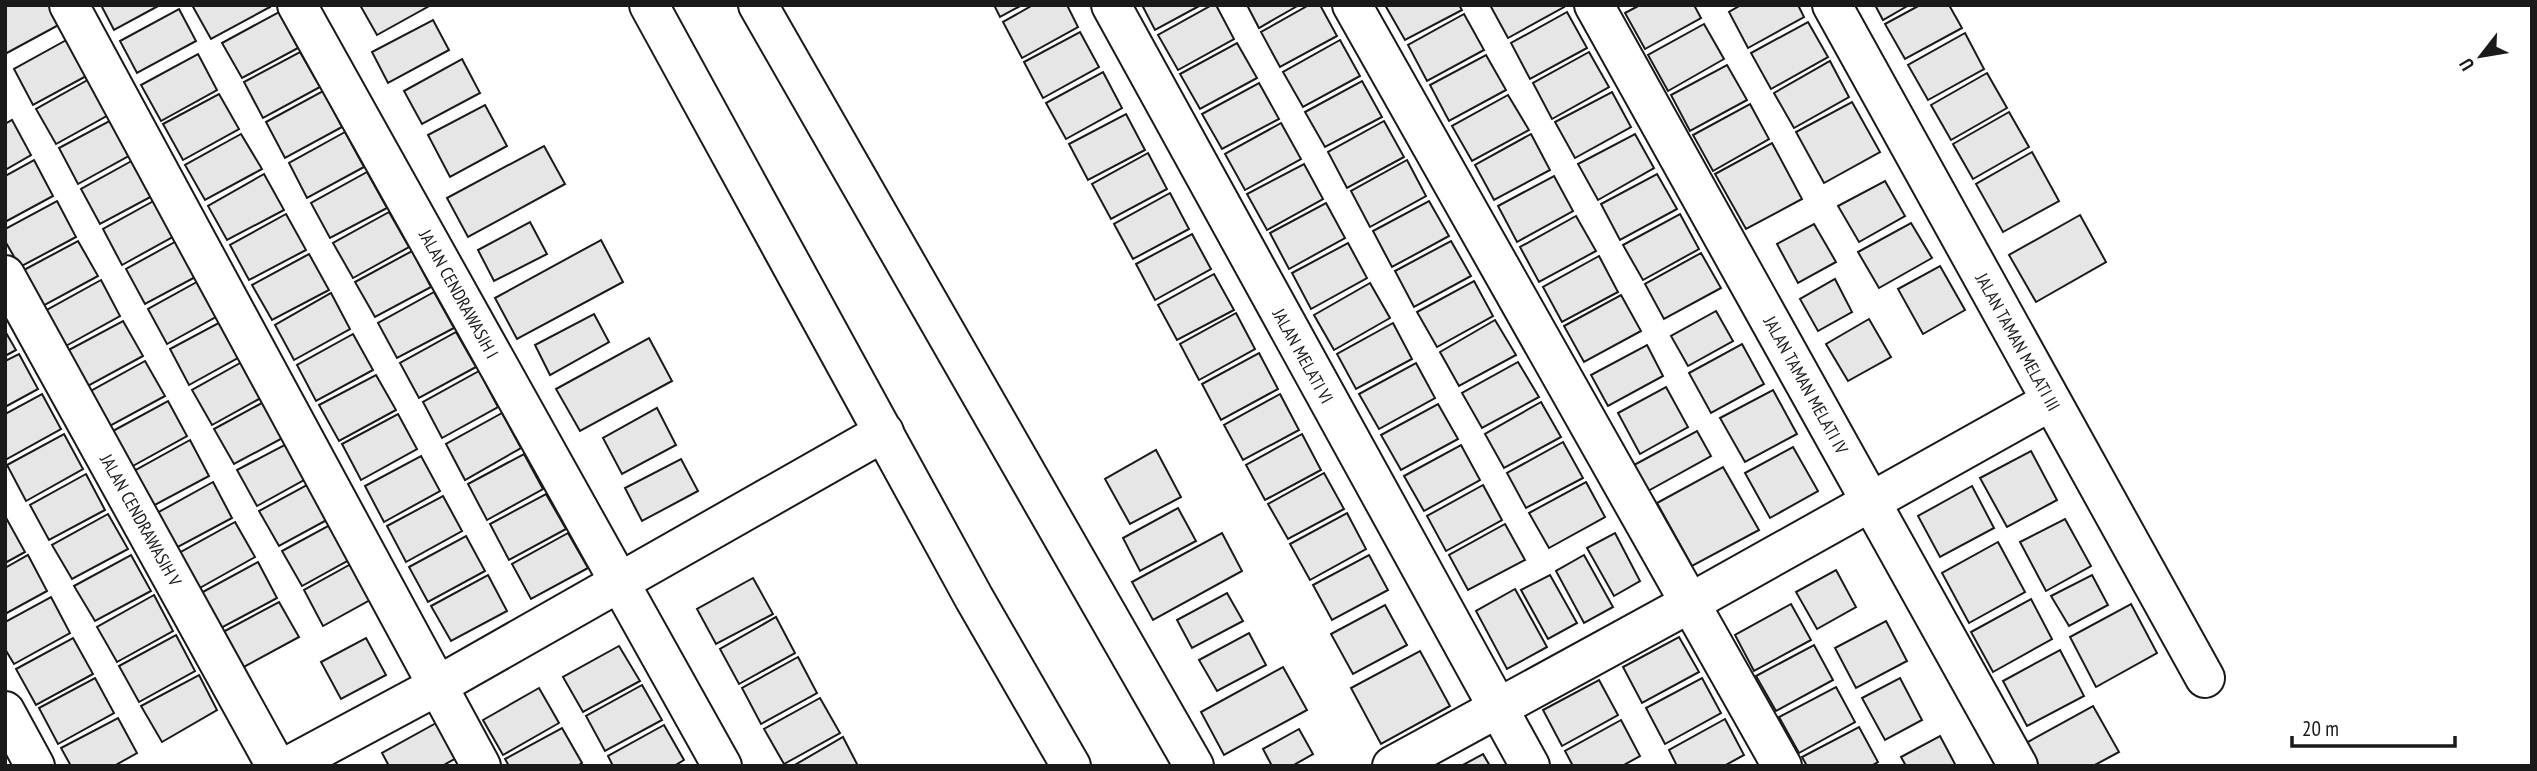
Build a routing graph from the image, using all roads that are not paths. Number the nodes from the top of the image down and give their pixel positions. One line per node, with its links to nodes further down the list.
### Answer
1 (69, 5): 16 (street)
2 (297, 5): 13 (street, JALAN CENDRAWASIH I)
3 (649, 5): 11 (street)
4 (758, 5): 25 (street)
5 (1111, 5): 17 (street, JALAN MELATI VI)
6 (1352, 5): 14 (street)
7 (1594, 5): 12 (street, JALAN TAMAN MELATI IV)
8 (1832, 5): 10 (street, JALAN TAMAN MELATI III)
9 (5, 275): 20 (street, JALAN CENDRAWASIH V)
10 (2051, 401): 12 (street); 15 (street, JALAN TAMAN MELATI III)
11 (884, 432): 13 (street); 24 (street)
12 (1871, 502): 14 (street); 29 (street, JALAN TAMAN MELATI IV)
13 (621, 582): 16 (street); 23 (street, JALAN CENDRAWASIH I)
14 (1690, 603): 17 (street); 28 (street)
15 (2205, 678)
16 (438, 686): 21 (street); 22 (street)
17 (1496, 707): 26 (street); 27 (street, JALAN MELATI VI)
18 (5, 711): 19 (street)
19 (35, 766)
20 (276, 766)
21 (288, 766)
22 (481, 766)
23 (722, 766)
24 (1071, 766)
25 (1194, 766)
26 (1392, 766)
27 (1530, 766)
28 (1782, 766)
29 (2018, 766)

